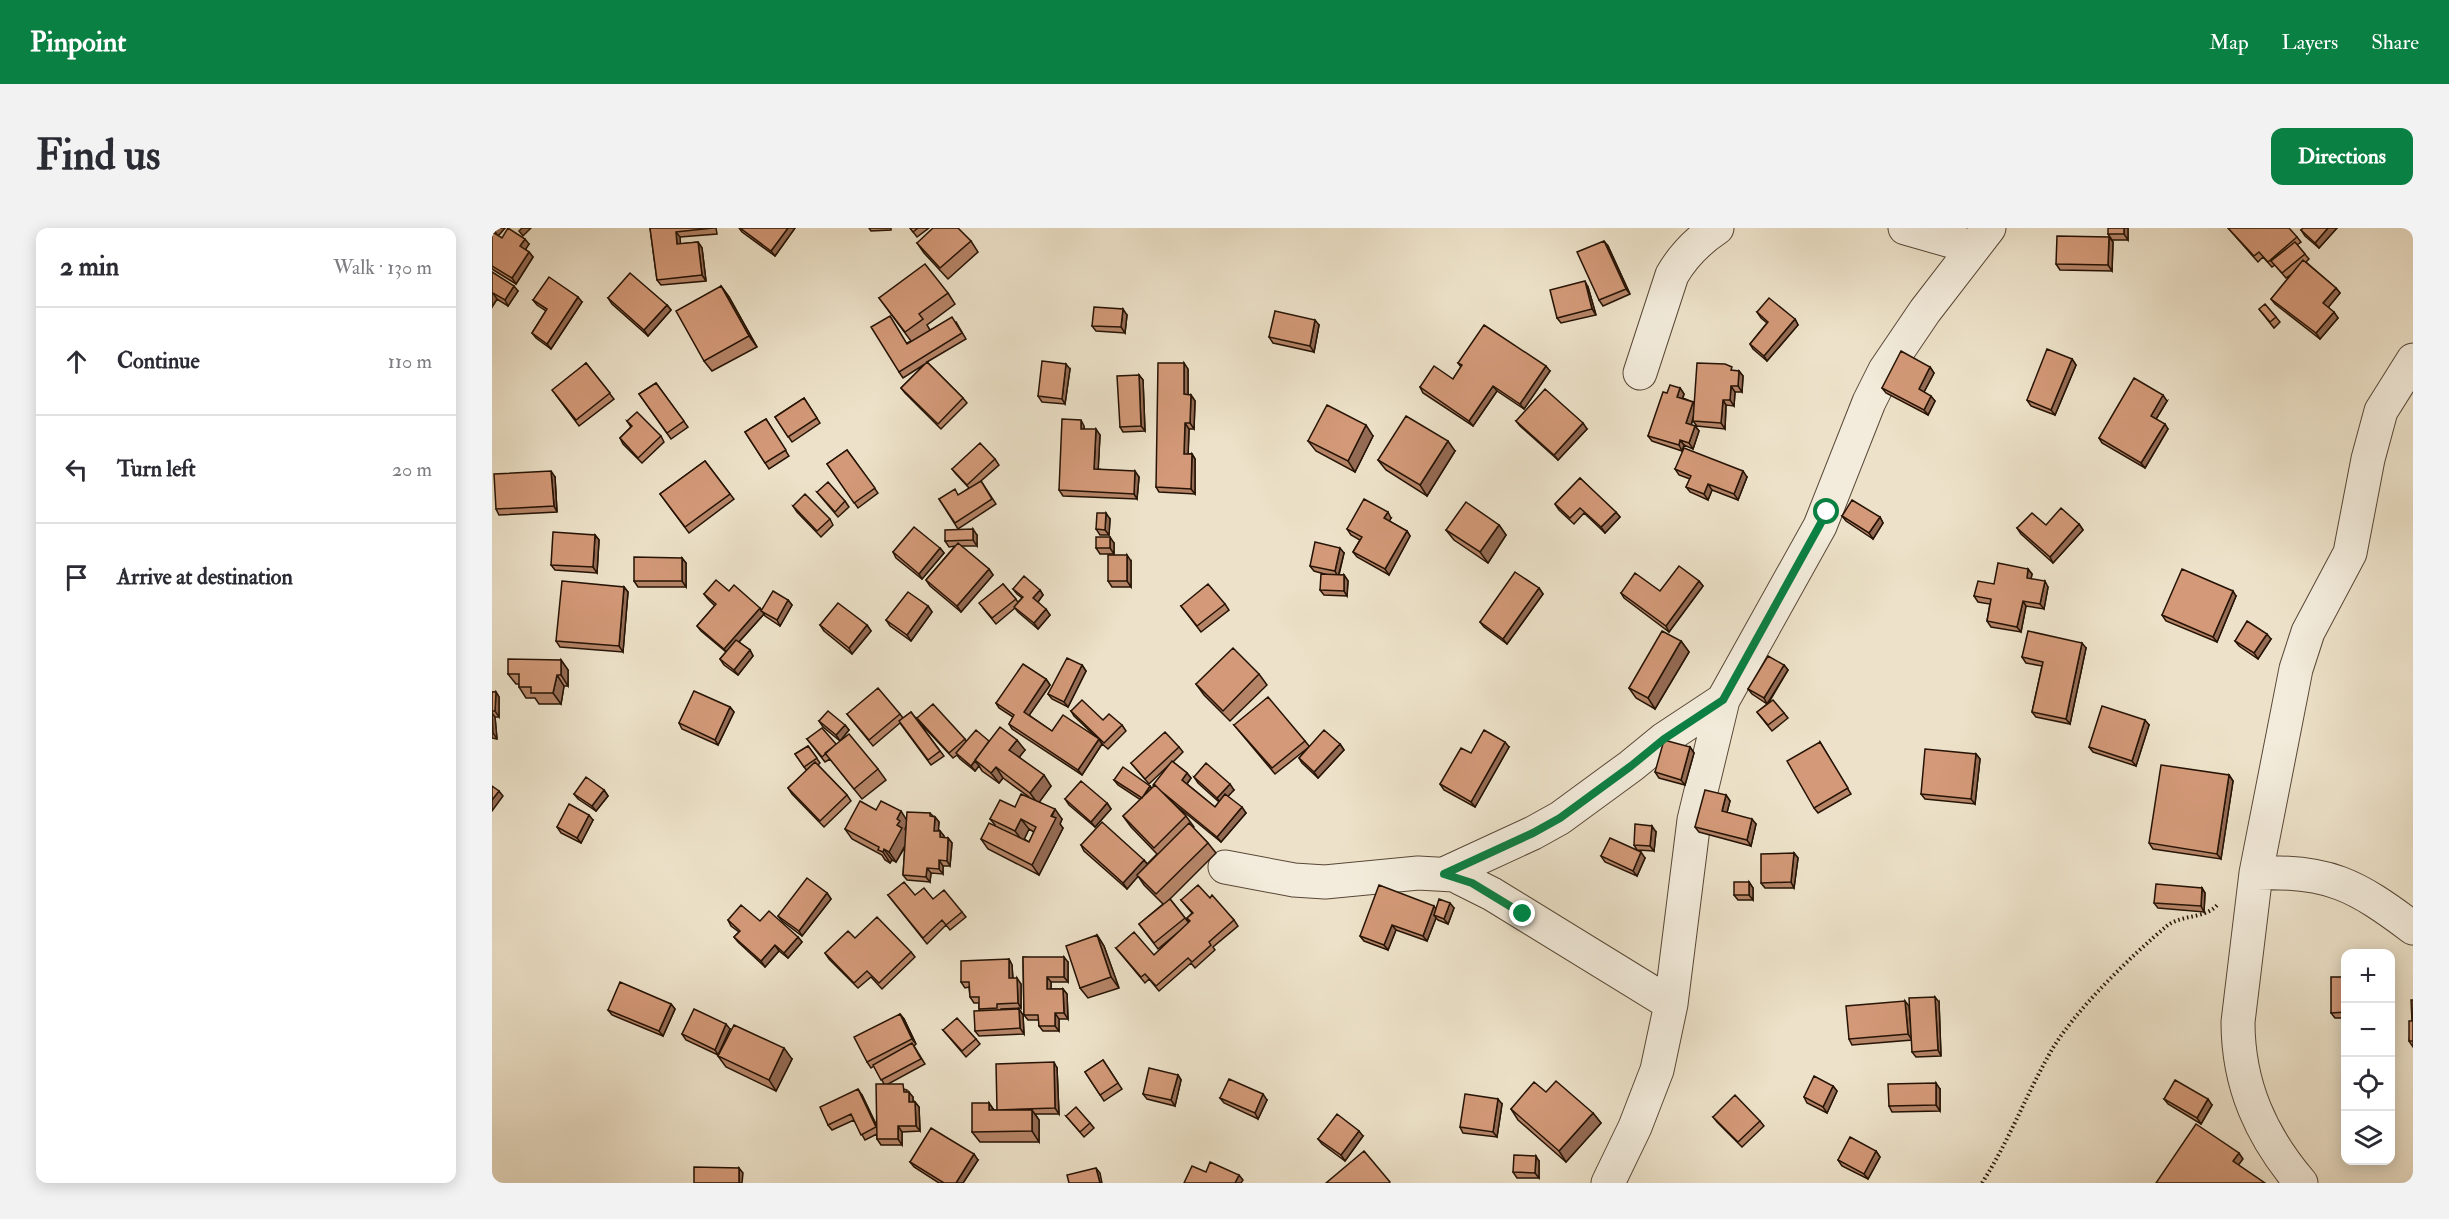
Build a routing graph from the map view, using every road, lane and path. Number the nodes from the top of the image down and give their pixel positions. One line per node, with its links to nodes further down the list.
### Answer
1 (1717, 228): 5 (street)
2 (1905, 228): 3 (street)
3 (1981, 238): 6 (street)
4 (2413, 360): 8 (street)
5 (1640, 373)
6 (1723, 700): 9 (street); 11 (street)
7 (1225, 867): 9 (street)
8 (2256, 873): 10 (street); 13 (path); 14 (street)
9 (1444, 874): 11 (street)
10 (2413, 928)
11 (1671, 1004): 12 (street)
12 (1608, 1183)
13 (1982, 1183)
14 (2301, 1183)

